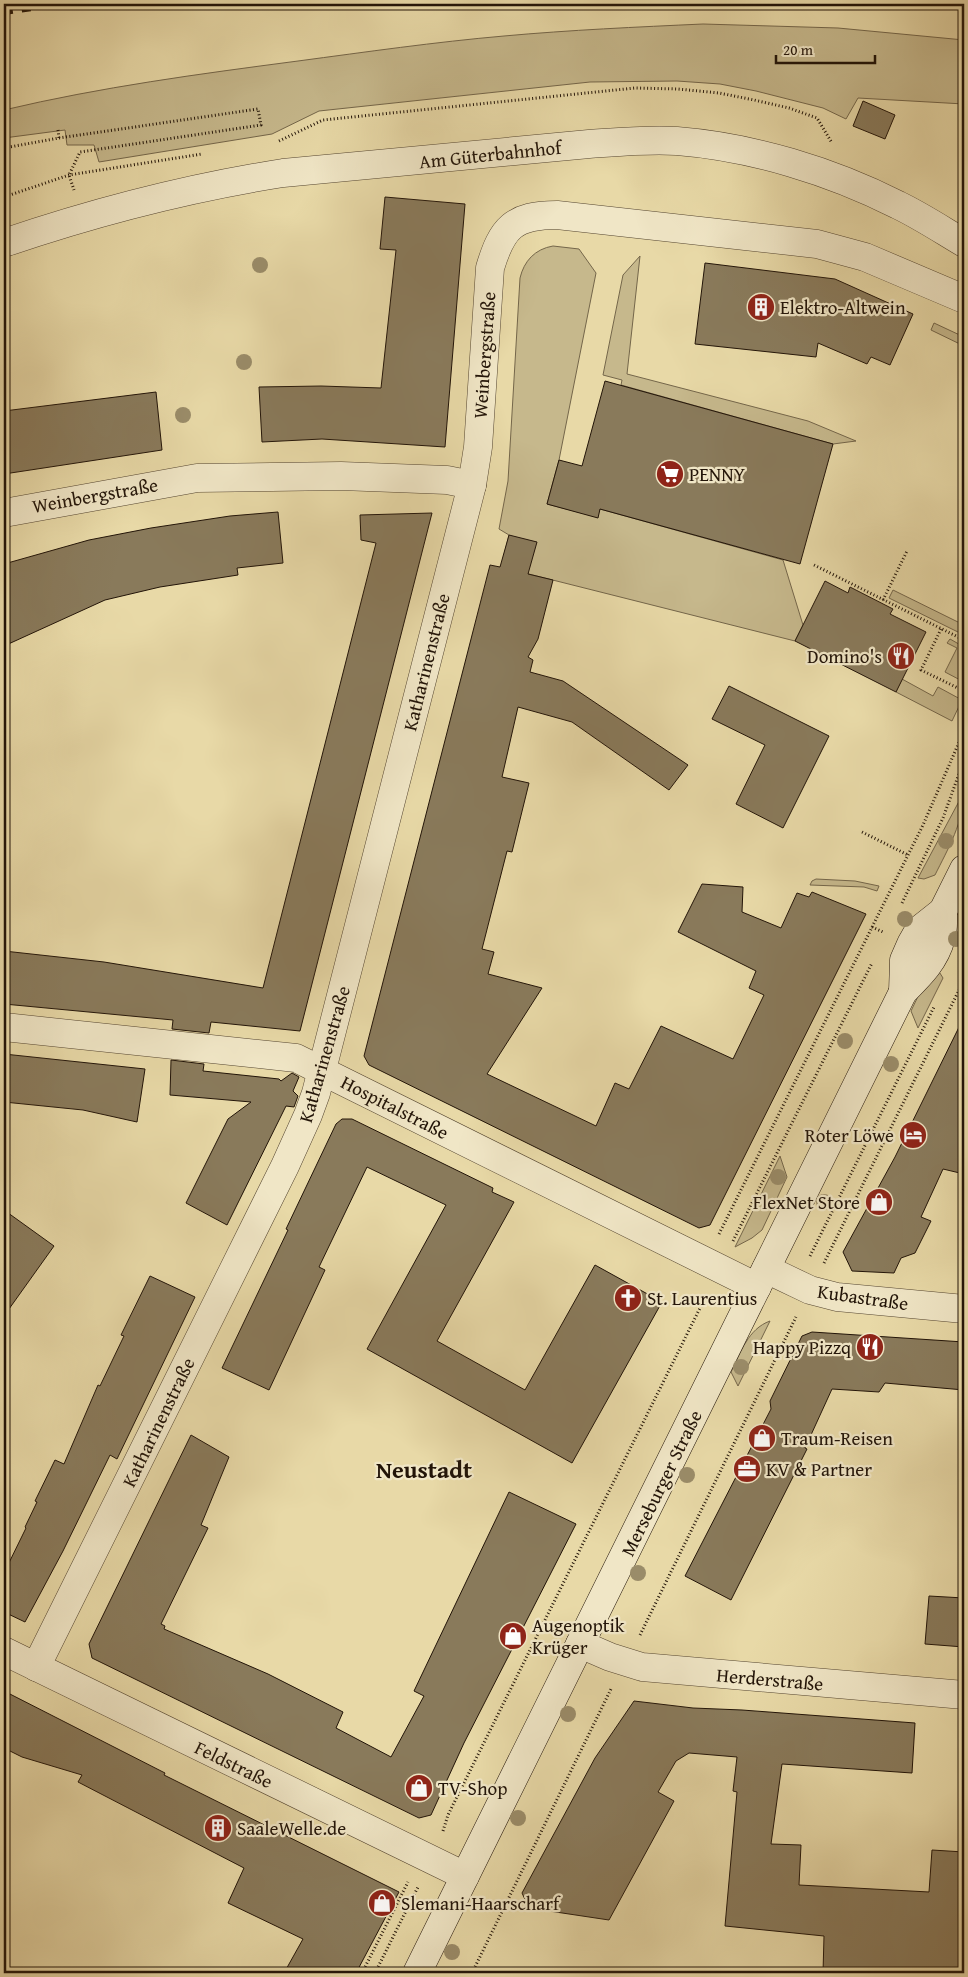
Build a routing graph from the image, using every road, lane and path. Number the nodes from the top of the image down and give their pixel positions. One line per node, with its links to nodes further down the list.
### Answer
1 (58, 130): 2 (path)
2 (59, 138): 3 (path); 4 (path)
3 (4, 148)
4 (69, 175)
5 (4, 184): 6 (path)
6 (8, 196)
7 (4, 243): 8 (street, Am Güterbahnhof)
8 (964, 243)
9 (964, 299): 10 (street, Weinbergstraße)
10 (472, 485): 11 (street, Weinbergstraße); 24 (street, Katharinenstraße)
11 (4, 513)
12 (907, 551): 14 (path)
13 (814, 565): 14 (path)
14 (884, 600): 15 (path)
15 (941, 629): 16 (path); 17 (path)
16 (964, 640)
17 (964, 691)
18 (964, 708): 20 (path)
19 (862, 832): 20 (path)
20 (908, 855): 25 (path)
21 (964, 869): 26 (street, Merseburger Straße)
22 (964, 980): 27 (path)
23 (4, 1027): 24 (street, Hospitalstraße)
24 (323, 1071): 26 (street, Hospitalstraße); 32 (street, Katharinenstraße)
25 (711, 1236)
26 (762, 1278): 27 (street, Kubastraße); 29 (street, Merseburger Straße)
27 (810, 1290): 28 (street, Kubastraße); 31 (path)
28 (964, 1309)
29 (580, 1644): 31 (street, Herderstraße); 35 (street, Merseburger Straße)
30 (4, 1651): 32 (street, Feldstraße)
31 (625, 1663): 33 (street, Herderstraße); 39 (path)
32 (36, 1667): 34 (street, Feldstraße)
33 (964, 1695)
34 (427, 1858): 34 (path); 35 (street, Feldstraße); 36 (path); 37 (path)
35 (465, 1876): 38 (street, Merseburger Straße)
36 (362, 1973)
37 (375, 1973)
38 (417, 1973)
39 (472, 1973)

